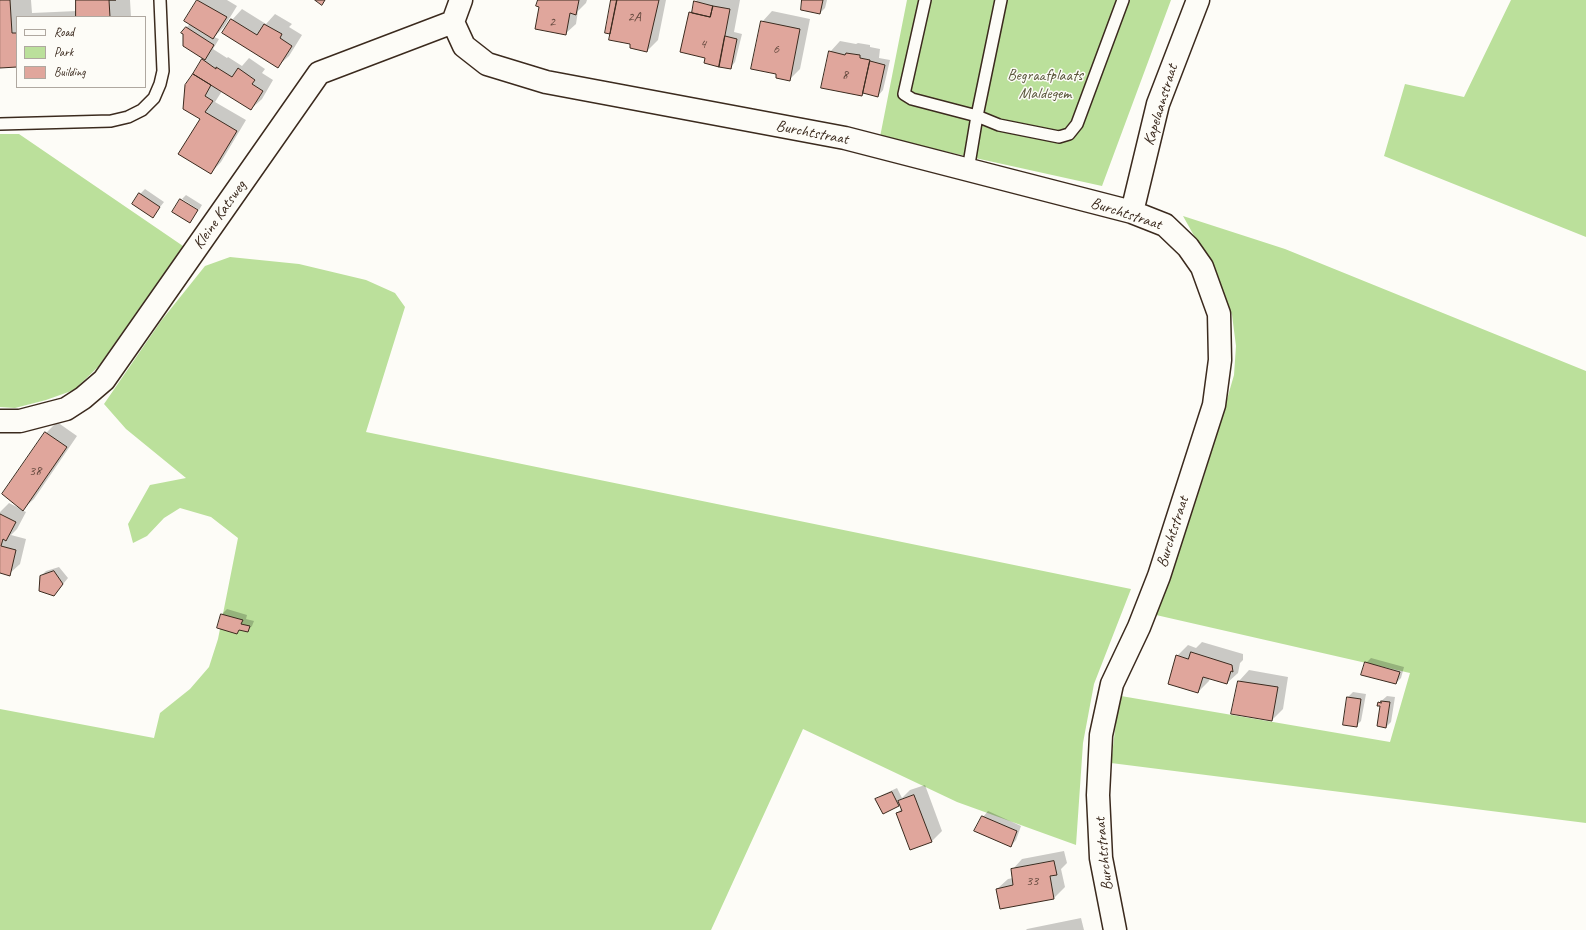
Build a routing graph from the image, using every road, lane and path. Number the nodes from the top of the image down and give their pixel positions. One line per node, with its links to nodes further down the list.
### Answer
1 (160, 0): 9 (lane)
2 (461, 0): 7 (street)
3 (925, 0): 8 (lane)
4 (1001, 0): 8 (lane)
5 (1123, 0): 8 (lane)
6 (1198, 0): 11 (street, Kapelaanstraat)
7 (453, 22): 10 (street, Burchtstraat); 12 (street, Kleine Katsweg)
8 (977, 116): 10 (lane)
9 (0, 124)
10 (968, 170): 11 (street, Burchtstraat)
11 (1132, 212): 13 (street, Burchtstraat)
12 (0, 421)
13 (1115, 930)

